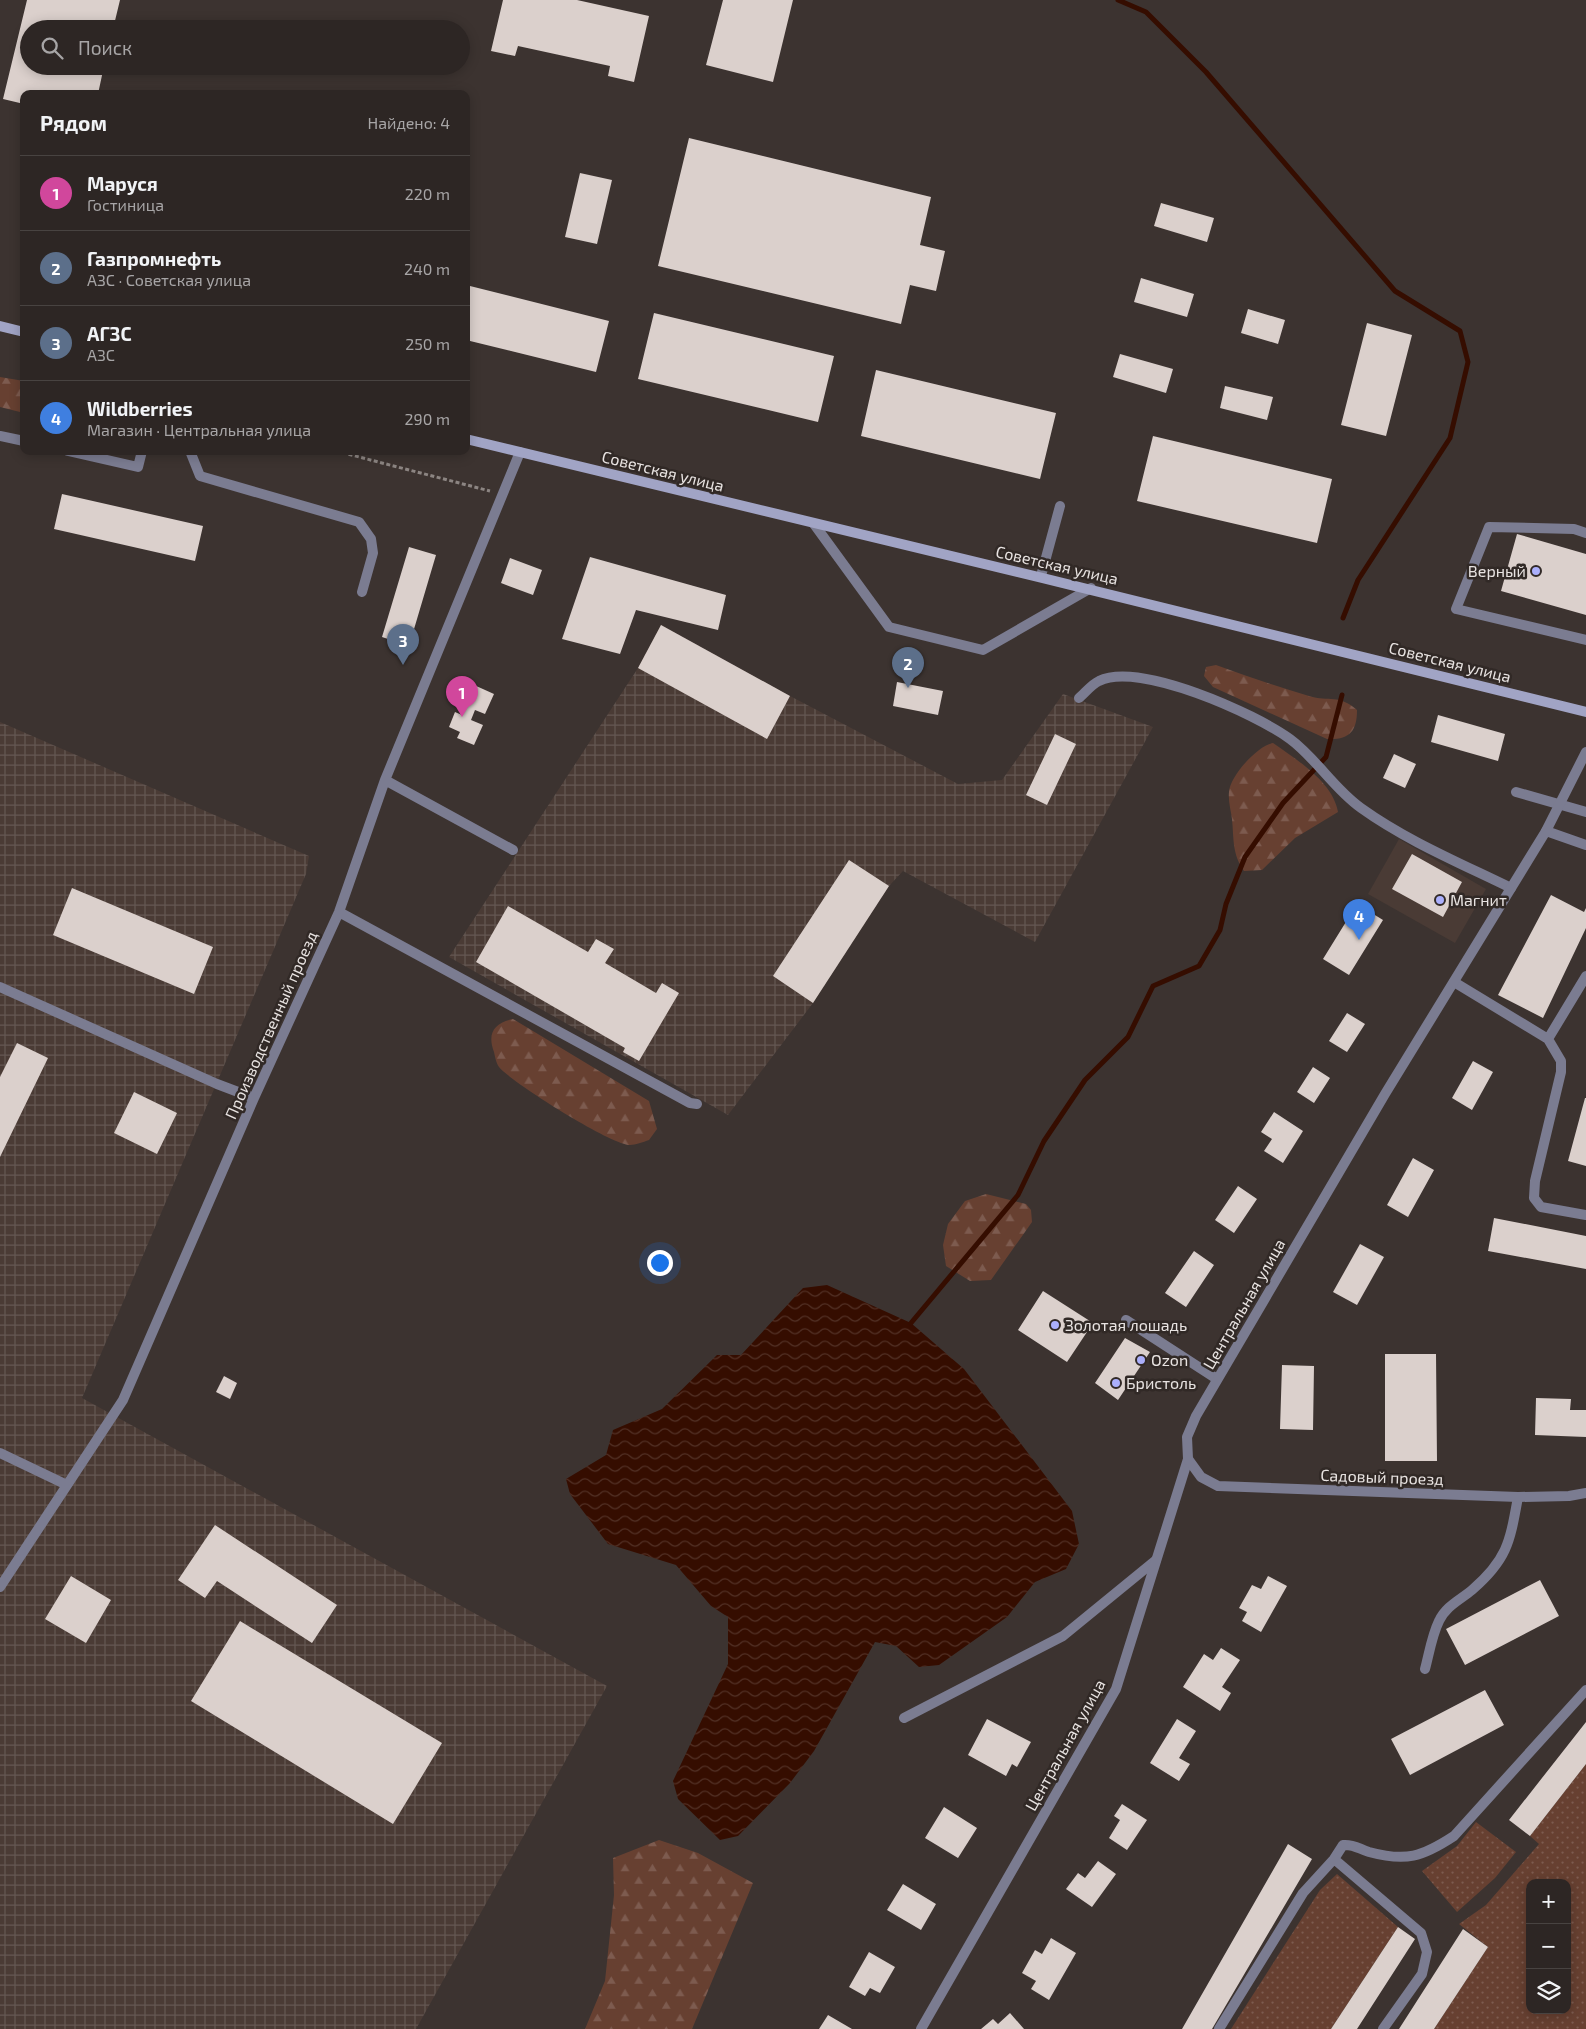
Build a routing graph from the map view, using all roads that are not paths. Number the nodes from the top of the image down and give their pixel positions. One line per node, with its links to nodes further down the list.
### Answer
1 (0, 326): 2 (main road)
2 (20, 331)
3 (0, 436): 4 (street)
4 (20, 440)
5 (470, 440): 6 (main road, Советская улица)
6 (520, 452): 11 (main road, Советская улица); 20 (street, Производственный проезд)
7 (86, 455): 8 (street)
8 (141, 455)
9 (192, 455): 15 (street)
10 (1060, 506): 13 (street)
11 (814, 524): 13 (main road, Советская улица); 14 (street)
12 (1586, 534): 16 (street)
13 (1041, 576): 14 (main road, Советская улица)
14 (1091, 588): 18 (main road, Советская улица)
15 (362, 592)
16 (1586, 640)
17 (1079, 698): 27 (street)
18 (1586, 712)
19 (1586, 752): 22 (street, Центральная улица)
20 (385, 780): 26 (street); 28 (street, Производственный проезд)
21 (1516, 792): 22 (street)
22 (1559, 805): 23 (street); 24 (street, Центральная улица)
23 (1586, 812)
24 (1546, 831): 25 (street); 27 (street, Центральная улица)
25 (1586, 845)
26 (513, 850)
27 (1511, 888): 30 (street, Центральная улица)
28 (339, 912): 33 (street, Производственный проезд); 34 (street)
29 (1586, 976): 32 (street)
30 (1454, 982): 32 (street); 37 (street, Центральная улица)
31 (0, 987): 33 (street)
32 (1548, 1039): 35 (street)
33 (254, 1098): 40 (street, Производственный проезд)
34 (697, 1104)
35 (1586, 1215)
36 (1126, 1320): 37 (street)
37 (1217, 1379): 39 (street, Центральная улица)
38 (0, 1453): 40 (street)
39 (1188, 1459): 42 (street, Садовый проезд); 43 (street, Центральная улица)
40 (67, 1485): 44 (street, Производственный проезд)
41 (1586, 1493): 42 (street, Садовый проезд)
42 (1518, 1497): 45 (street)
43 (1156, 1560): 47 (street); 49 (street, Центральная улица)
44 (0, 1587)
45 (1425, 1669)
46 (1586, 1690): 48 (street)
47 (904, 1718)
48 (1334, 1859): 50 (street); 51 (street)
49 (921, 2029)
50 (1219, 2029)
51 (1383, 2029)

